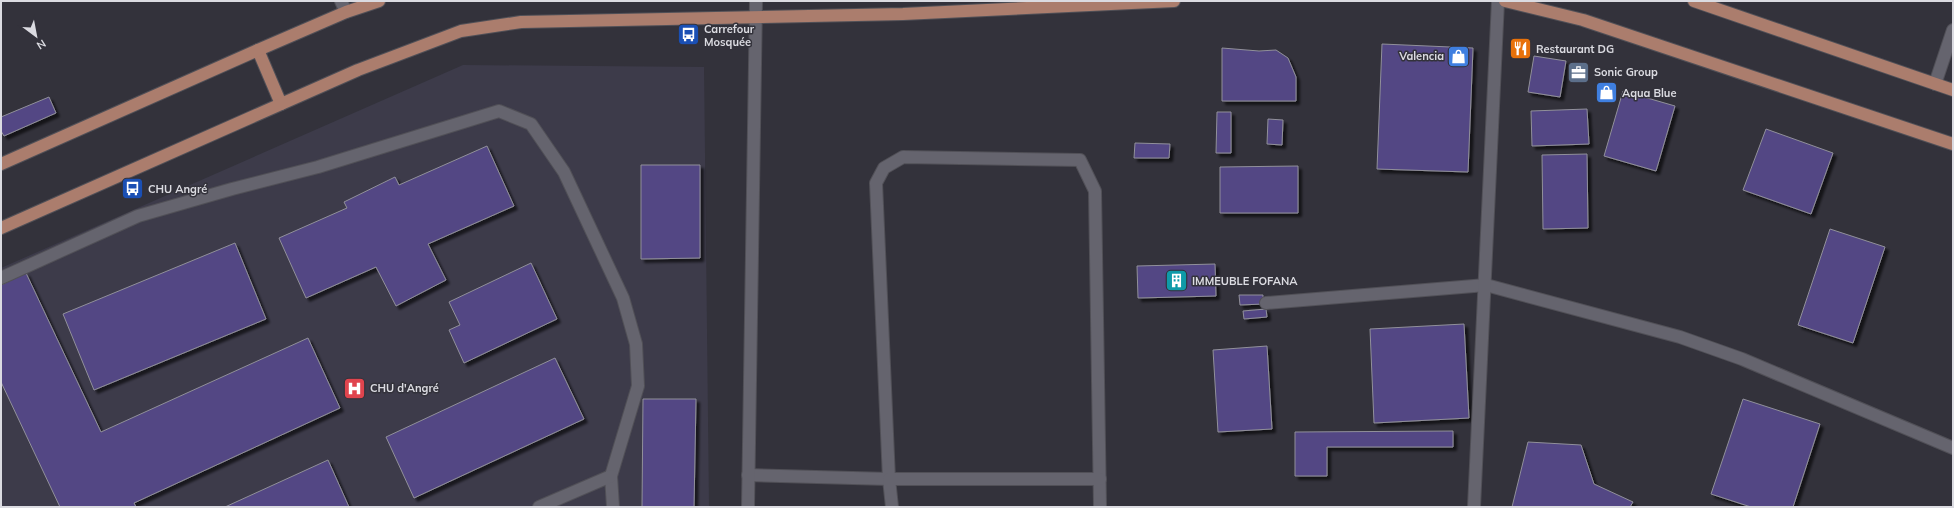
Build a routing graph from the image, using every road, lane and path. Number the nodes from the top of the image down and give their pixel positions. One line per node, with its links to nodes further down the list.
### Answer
1 (341, 1): 8 (street)
2 (379, 1): 8 (main road)
3 (756, 1): 9 (street)
4 (1174, 1): 9 (main road)
5 (1498, 1): 19 (street)
6 (1505, 1): 15 (main road)
7 (1694, 1): 12 (main road)
8 (346, 12): 11 (main road)
9 (756, 16): 14 (main road); 22 (street)
10 (1953, 30): 12 (street)
11 (258, 50): 14 (main road); 16 (main road)
12 (1935, 84): 13 (main road)
13 (1953, 90)
14 (281, 104): 17 (main road)
15 (1953, 144)
16 (1, 164)
17 (1, 228)
18 (1, 278): 23 (street)
19 (1486, 285): 20 (street); 21 (street); 31 (street)
20 (1266, 303)
21 (1953, 448)
22 (748, 475): 24 (street); 28 (street)
23 (611, 476): 26 (street); 27 (street)
24 (889, 479): 25 (street); 25 (street); 29 (street)
25 (1100, 479): 30 (street)
26 (539, 507)
27 (613, 507)
28 (748, 507)
29 (892, 507)
30 (1100, 507)
31 (1474, 507)

